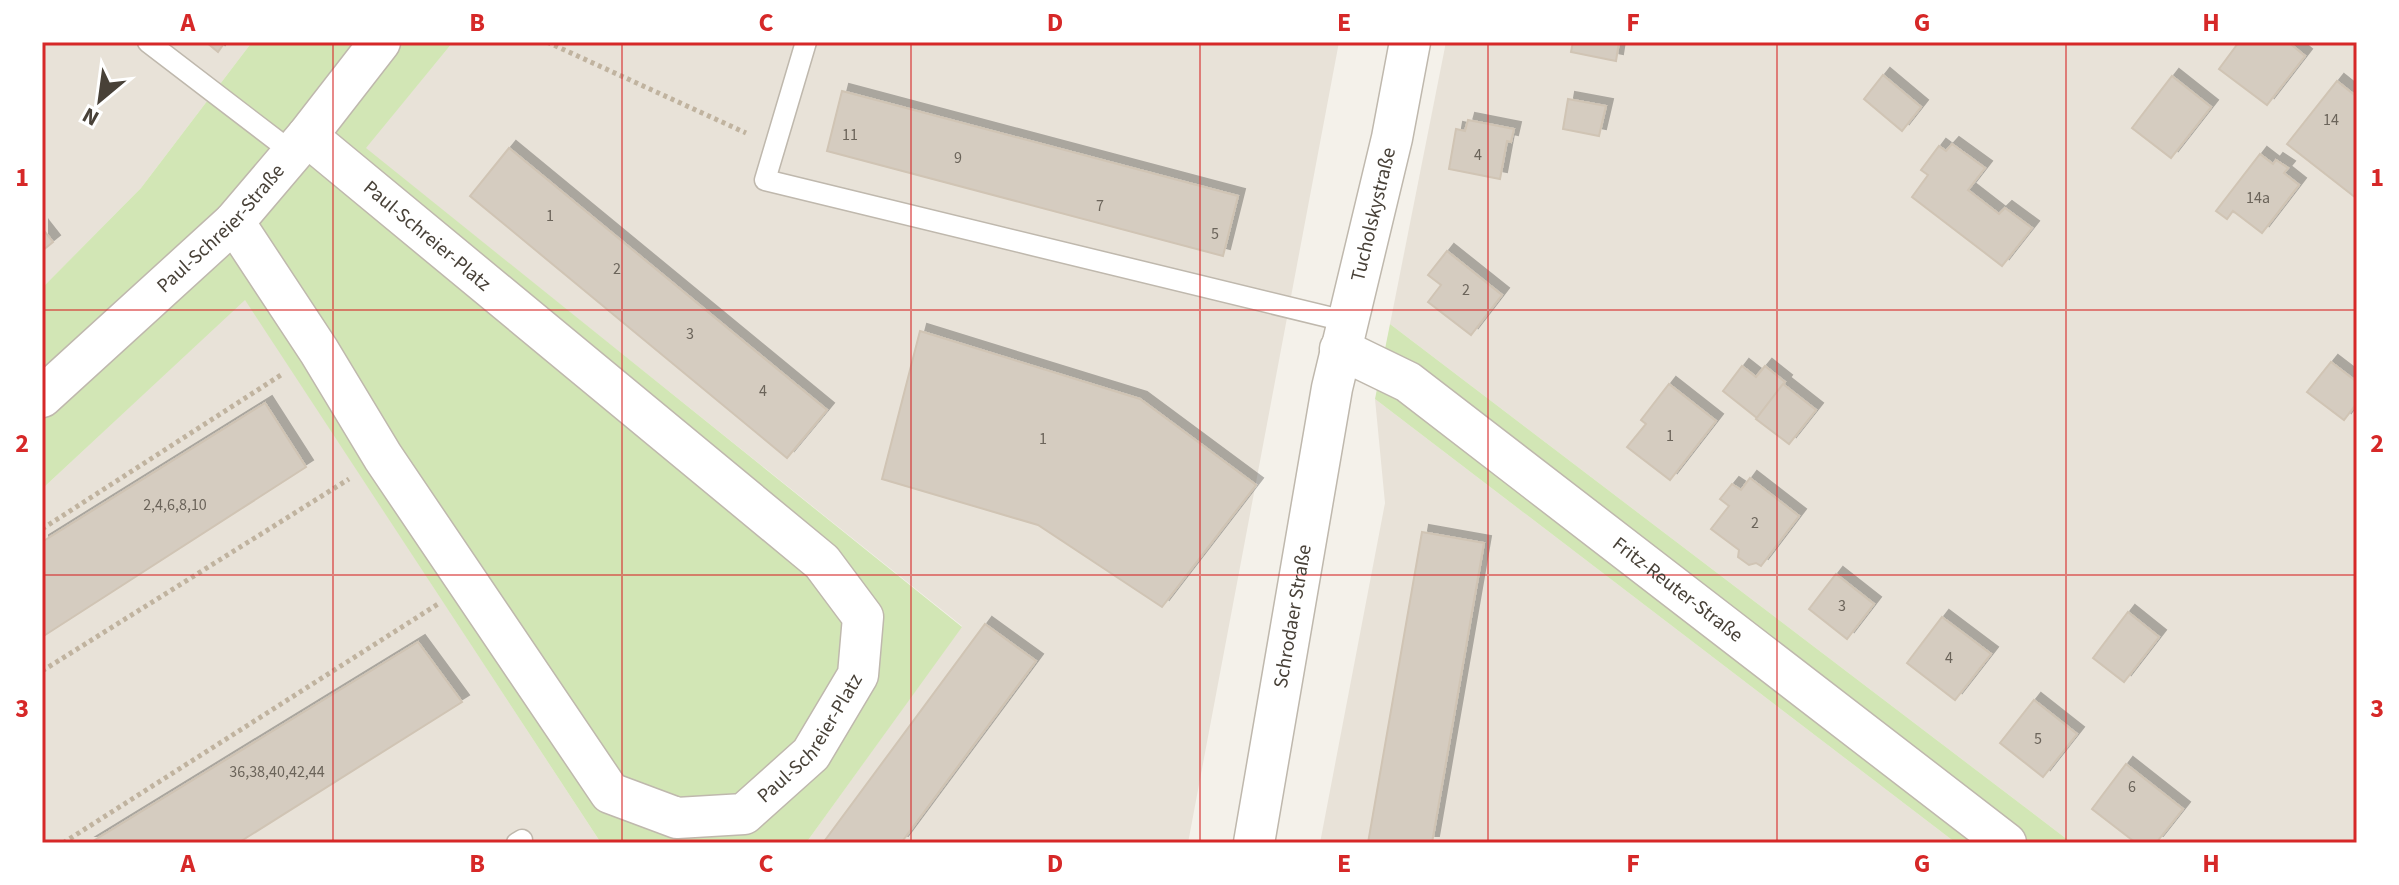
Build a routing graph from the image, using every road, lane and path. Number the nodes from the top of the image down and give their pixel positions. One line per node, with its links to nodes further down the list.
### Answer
1 (148, 42): 6 (lane)
2 (380, 42): 6 (street, Paul-Schreier-Straße)
3 (547, 42): 7 (path)
4 (806, 42): 7 (lane)
5 (1410, 42): 9 (street, Tucholskystraße)
6 (300, 145): 8 (street, Paul-Schreier-Straße); 15 (street, Paul-Schreier-Platz)
7 (773, 145): 9 (lane)
8 (234, 222): 10 (street, Paul-Schreier-Platz); 12 (street, Paul-Schreier-Straße)
9 (1345, 336): 11 (street, Tucholskystraße); 19 (street, Fritz-Reuter-Straße)
10 (319, 351): 13 (street, Paul-Schreier-Platz); 14 (path)
11 (1332, 388): 18 (street, Schrodaer Straße)
12 (42, 397)
13 (383, 457): 15 (street, Paul-Schreier-Platz); 16 (path)
14 (42, 529)
15 (469, 585): 17 (path)
16 (42, 671)
17 (63, 843)
18 (1254, 843)
19 (2006, 843)

